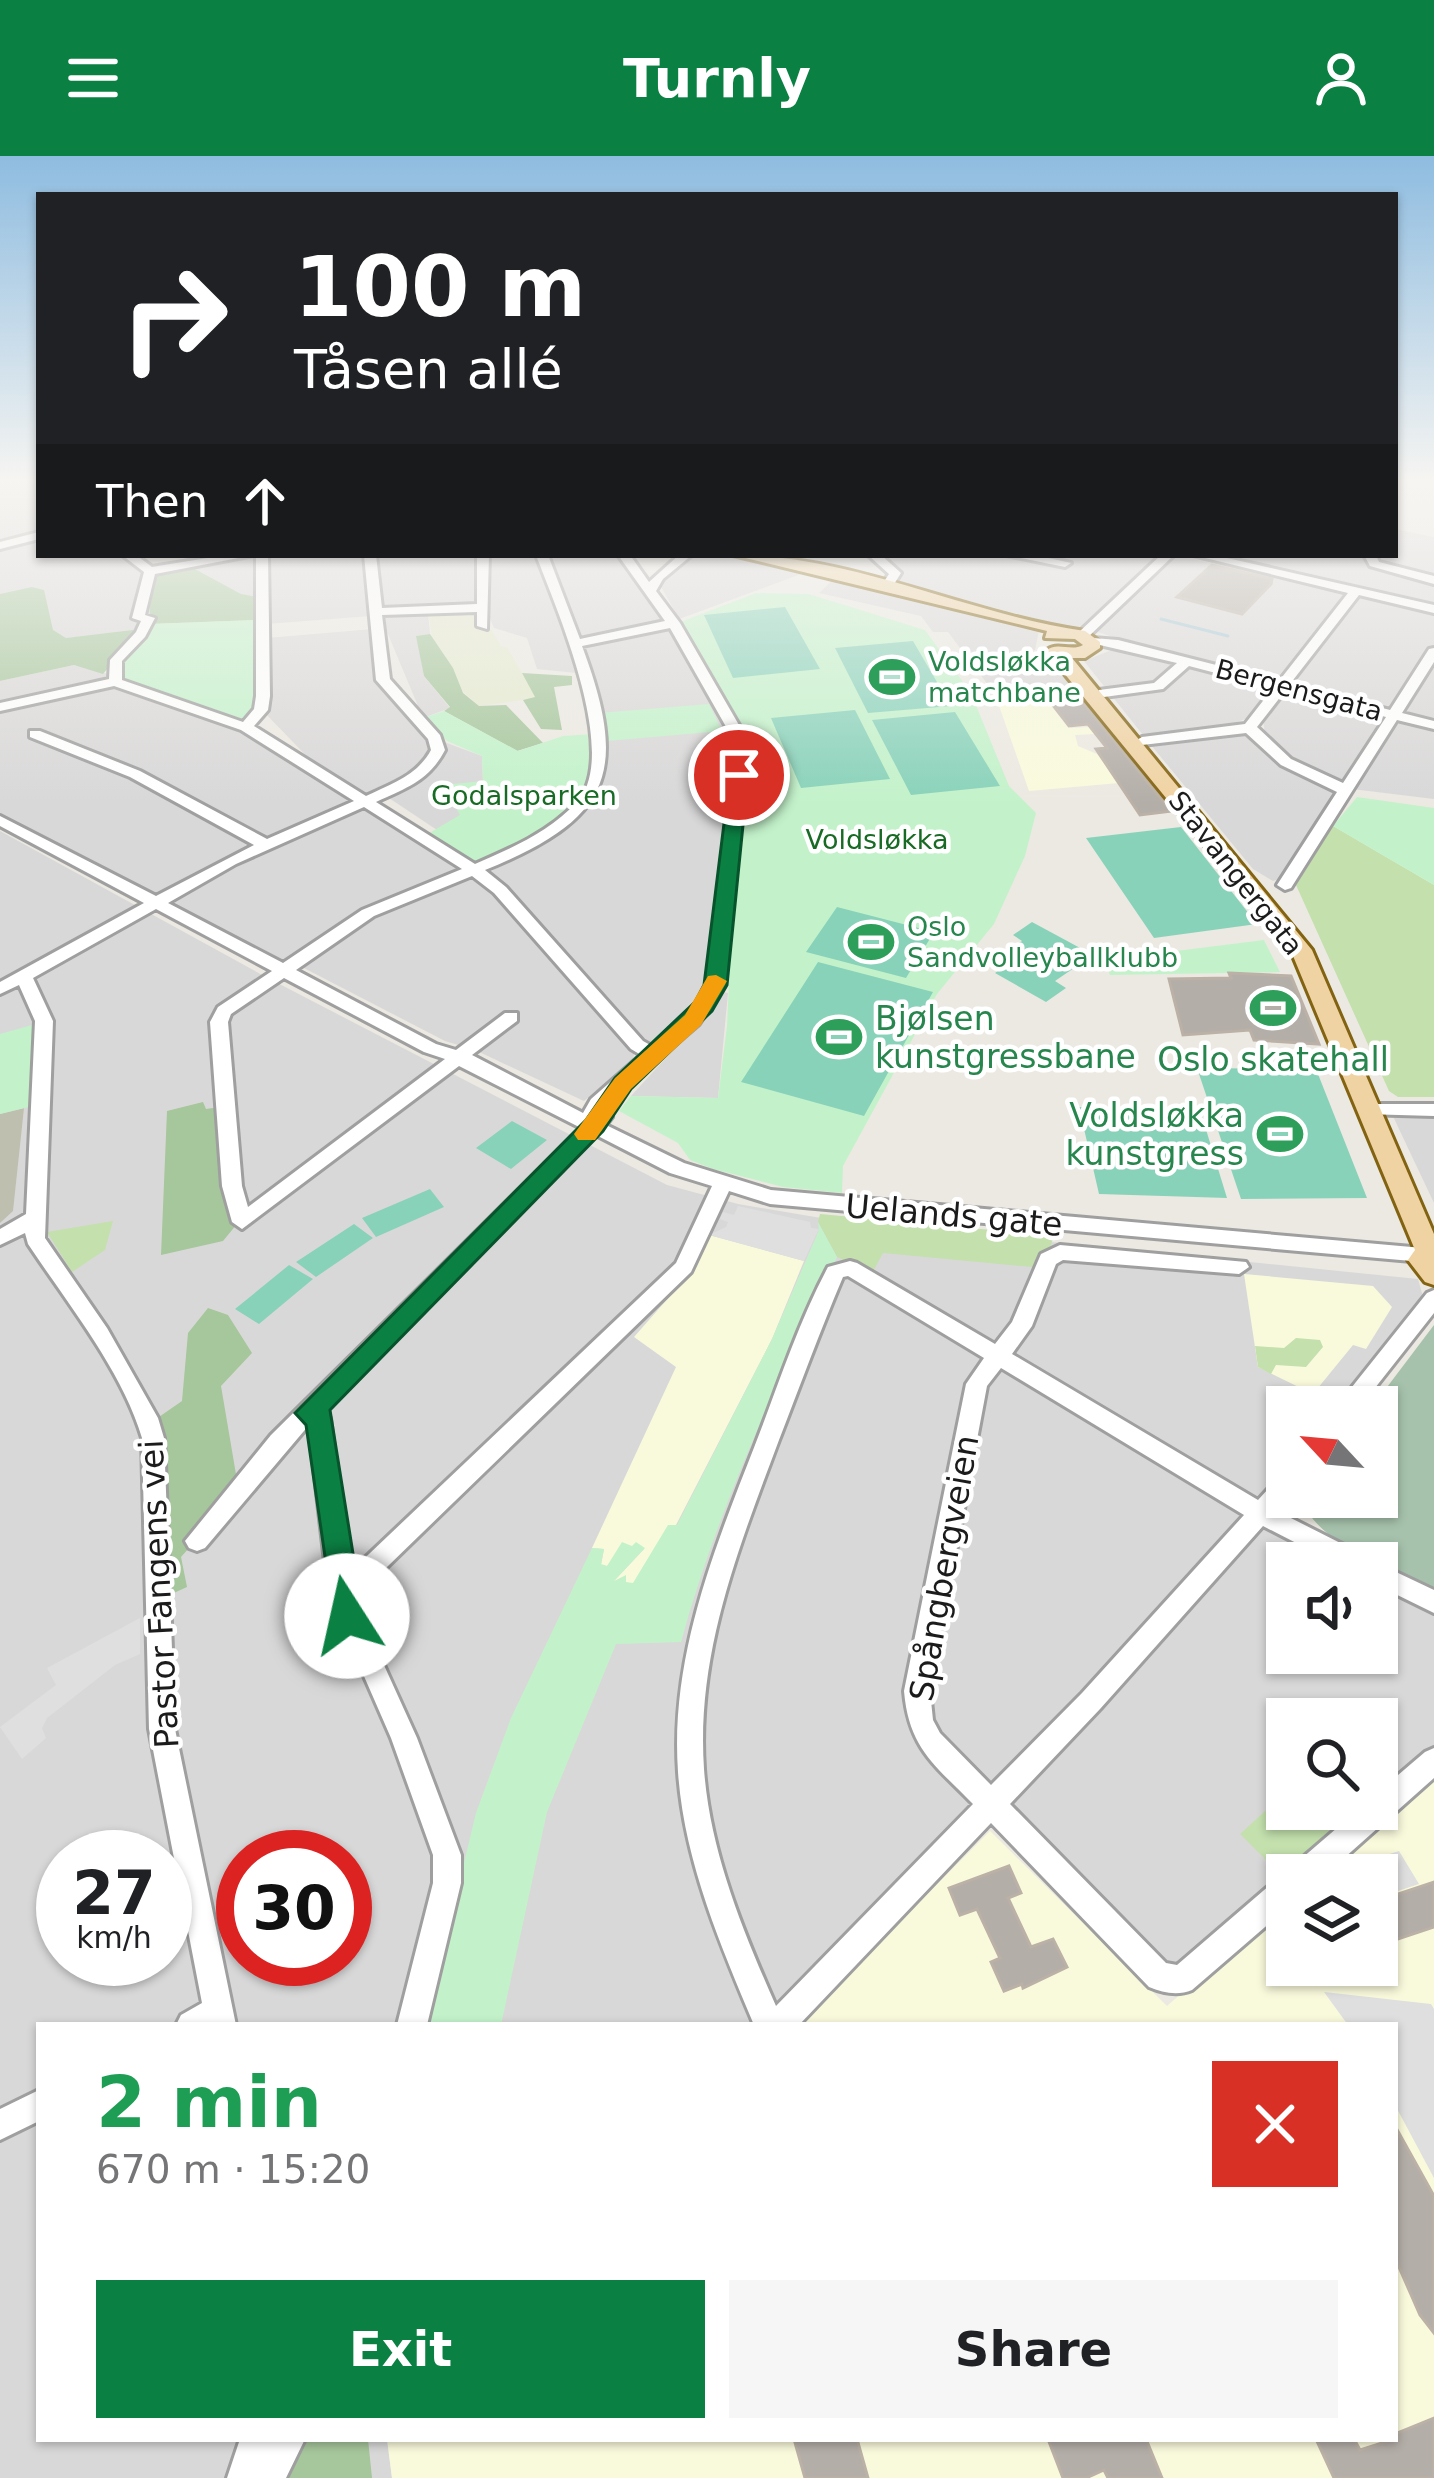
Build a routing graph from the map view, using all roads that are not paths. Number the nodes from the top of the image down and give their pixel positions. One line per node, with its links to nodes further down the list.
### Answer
1 (148, 587): 21 (street)
2 (262, 587): 27 (street)
3 (373, 587): 14 (street)
4 (482, 587): 12 (street)
5 (554, 587): 18 (street)
6 (649, 587): 10 (street)
7 (893, 587): 17 (main road)
8 (1132, 587): 17 (street)
9 (1340, 587): 11 (street)
10 (651, 590): 15 (street)
11 (1356, 591): 13 (street); 22 (street)
12 (481, 608): 14 (street); 16 (street)
13 (1434, 609)
14 (376, 612): 32 (street)
15 (674, 623): 18 (street); 42 (street)
16 (483, 626)
17 (1072, 642): 20 (street, Bergensgata); 23 (main road, Stavangergata); 36 (main road, Stavangergata)
18 (576, 644): 35 (street)
19 (1434, 652): 25 (street)
20 (1187, 661): 22 (street, Bergensgata); 23 (street)
21 (115, 682): 24 (street); 27 (street)
22 (1282, 685): 25 (street, Bergensgata); 28 (street)
23 (1104, 693): 30 (main road, Stavangergata)
24 (0, 706)
25 (1394, 714): 26 (street, Bergensgata); 31 (street)
26 (1434, 724)
27 (246, 727): 32 (street)
28 (1250, 728): 30 (street); 31 (street)
29 (35, 734): 34 (street)
30 (1142, 742): 36 (main road, Stavangergata)
31 (1347, 791): 36 (street)
32 (364, 801): 34 (street); 35 (street)
33 (0, 820): 37 (street, Uelands gate)
34 (264, 844): 37 (street)
35 (476, 871): 38 (street); 42 (street)
36 (1277, 887): 44 (main road, Stavangergata)
37 (156, 904): 38 (street, Uelands gate); 39 (street)
38 (282, 970): 43 (street, Uelands gate); 43 (street)
39 (26, 979): 40 (street); 48 (street, Pastor Fangens vei)
40 (0, 989)
41 (512, 1017): 43 (street)
42 (653, 1055): 46 (street)
43 (458, 1058): 46 (street, Uelands gate)
44 (1379, 1110): 45 (street); 49 (main road, Stavangergata); 52 (main road, Stavangergata)
45 (1434, 1110)
46 (595, 1126): 47 (street, Uelands gate); 55 (street)
47 (722, 1184): 52 (street, Uelands gate); 61 (street)
48 (33, 1219): 50 (street); 67 (street, Pastor Fangens vei)
49 (1434, 1221)
50 (0, 1238)
51 (1239, 1267): 53 (street, Spångbergveien)
52 (1431, 1272): 54 (street)
53 (997, 1356): 57 (street); 64 (street, Spångbergveien); 69 (street)
54 (1360, 1386)
55 (309, 1413): 58 (street); 61 (street)
56 (1266, 1510): 57 (street)
57 (1263, 1514): 59 (street); 64 (street)
58 (197, 1541)
59 (1317, 1542)
60 (1398, 1584): 62 (street)
61 (341, 1596): 68 (street)
62 (1434, 1602)
63 (1434, 1761): 65 (street)
64 (988, 1806): 66 (street, Spångbergveien); 70 (street)
65 (1328, 1854)
66 (1266, 1907)
67 (210, 2020)
68 (413, 2022)
69 (768, 2022)
70 (781, 2022)
71 (36, 2106): 72 (street)
72 (0, 2125)
73 (256, 2442): 75 (street)
74 (286, 2442): 76 (street)
75 (244, 2478)
76 (267, 2478)

